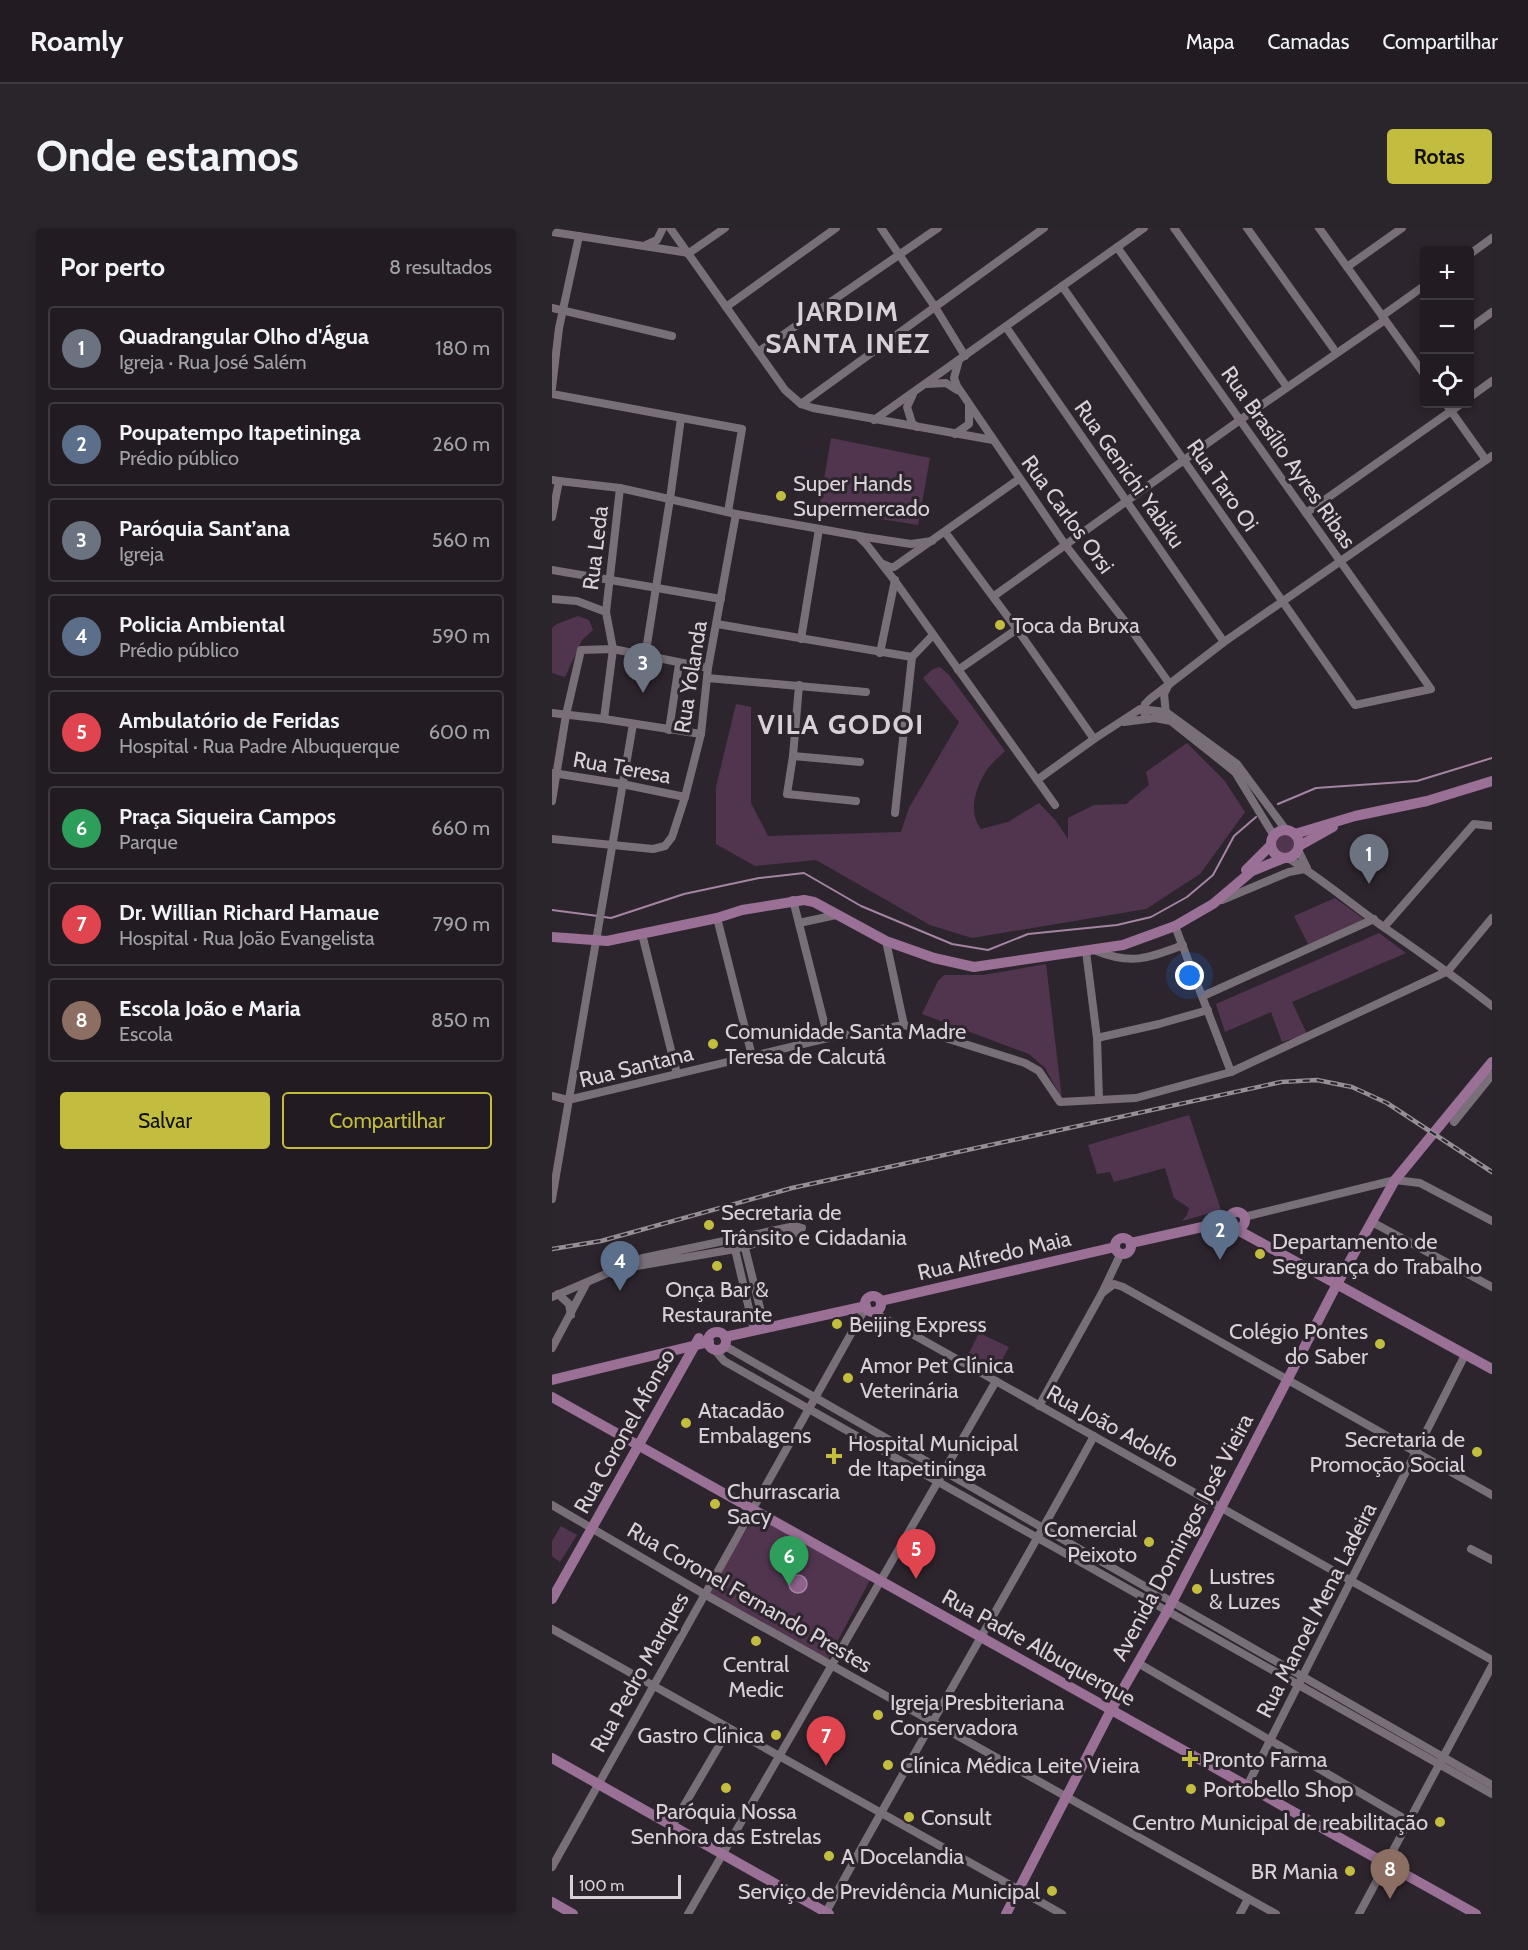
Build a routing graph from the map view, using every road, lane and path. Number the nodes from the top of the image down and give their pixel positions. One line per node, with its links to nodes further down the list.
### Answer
1 (663, 228): 16 (street)
2 (670, 228): 19 (street)
3 (725, 228): 19 (street)
4 (836, 228): 24 (street)
5 (880, 228): 20 (street)
6 (938, 228): 20 (street)
7 (1044, 228): 25 (street)
8 (1144, 228): 17 (street)
9 (1174, 228): 39 (street)
10 (1247, 228): 33 (street)
11 (1318, 228): 21 (street)
12 (1402, 228): 21 (street)
13 (552, 232): 14 (street)
14 (579, 236): 16 (street); 27 (street)
15 (1492, 238): 18 (street)
16 (643, 246): 19 (street)
17 (1117, 247): 22 (street); 51 (street, Rua Brasílio Ayres Ribas)
18 (1474, 251)
19 (689, 253): 24 (street)
20 (899, 255): 25 (street); 34 (street)
21 (1347, 267): 29 (street)
22 (1062, 286): 31 (street); 56 (street, Rua Taro Oi)
23 (1420, 290): 29 (street)
24 (726, 306): 34 (street)
25 (935, 307): 35 (street); 45 (street)
26 (552, 308): 27 (street)
27 (563, 310): 32 (street); 40 (street)
28 (1492, 312): 30 (street)
29 (1384, 318): 36 (street); 39 (street)
30 (1474, 325)
31 (1006, 327): 35 (street); 62 (street, Rua Genichi Yabiku)
32 (672, 336)
33 (1333, 348)
34 (758, 352): 45 (street)
35 (962, 358): 38 (street); 42 (street)
36 (1420, 361)
37 (1492, 381): 44 (street)
38 (925, 384): 41 (street); 42 (street)
39 (1287, 387): 51 (street)
40 (552, 388)
41 (915, 391): 50 (street); 52 (street)
42 (960, 391): 46 (street, Rua Carlos Orsi)
43 (552, 394): 49 (street)
44 (1474, 394)
45 (801, 404): 50 (street)
46 (969, 404): 53 (street); 54 (street, Rua Carlos Orsi)
47 (1447, 408): 64 (street)
48 (1449, 408): 55 (street)
49 (681, 418): 61 (street); 63 (street, Rua Yolanda)
50 (874, 420): 52 (street)
51 (1240, 420): 56 (street); 64 (street, Rua Brasílio Ayres Ribas)
52 (918, 428): 53 (street)
53 (955, 434): 54 (street)
54 (993, 440): 57 (street, Rua Carlos Orsi)
55 (1489, 458): 73 (street)
56 (1184, 460): 62 (street); 83 (street, Rua Taro Oi)
57 (1019, 479): 67 (street); 71 (street, Rua Carlos Orsi)
58 (556, 481): 59 (street); 60 (street)
59 (620, 488): 61 (street); 77 (street, Rua Leda)
60 (554, 497): 65 (street)
61 (670, 499): 63 (street); 79 (street)
62 (1127, 501): 71 (street); 89 (street, Rua Genichi Yabiku)
63 (732, 513): 66 (street); 82 (street, Rua Yolanda)
64 (1306, 513): 73 (street, Rua Brasílio Ayres Ribas)
65 (552, 517)
66 (819, 529): 68 (street); 88 (street)
67 (945, 532): 69 (street); 80 (street)
68 (865, 537): 70 (street); 74 (street)
69 (932, 541): 70 (street); 72 (street)
70 (896, 542): 72 (street)
71 (1066, 546): 80 (street); 97 (street, Rua Carlos Orsi)
72 (907, 558): 75 (street)
73 (1341, 561): 83 (street); 100 (street, Rua Brasílio Ayres Ribas)
74 (881, 562): 75 (street); 78 (street)
75 (898, 564): 78 (street)
76 (552, 570): 77 (street)
77 (609, 578): 79 (street); 84 (street, Rua Leda)
78 (895, 581): 87 (street); 91 (street)
79 (656, 587): 82 (street); 92 (street)
80 (994, 596): 86 (street)
81 (552, 599): 84 (street)
82 (721, 599): 85 (street, Rua Yolanda)
83 (1283, 602): 89 (street); 100 (street, Rua Taro Oi)
84 (606, 612): 90 (street, Rua Leda)
85 (717, 624): 88 (street); 96 (street, Rua Yolanda)
86 (1017, 629): 95 (street); 110 (street)
87 (933, 635): 93 (street); 95 (street)
88 (801, 639): 91 (street)
89 (1224, 642): 97 (street)
90 (613, 649): 92 (street); 103 (street); 105 (street, Rua Leda)
91 (880, 653): 93 (street)
92 (645, 657): 94 (street)
93 (912, 657): 121 (street)
94 (680, 664): 96 (street); 108 (street)
95 (958, 670): 114 (street)
96 (708, 673): 98 (street); 109 (street, Rua Yolanda)
97 (1169, 683): 101 (street); 104 (street)
98 (798, 685): 99 (street); 111 (street)
99 (866, 692)
100 (1355, 705)
101 (1143, 709): 104 (street); 107 (street)
102 (552, 713): 103 (street)
103 (566, 715): 105 (street); 113 (street)
104 (1158, 715): 107 (street); 124 (street); 126 (street)
105 (604, 719): 106 (street)
106 (633, 724): 108 (street); 116 (street)
107 (1115, 725): 110 (street)
108 (669, 730): 109 (street)
109 (701, 734): 117 (street, Rua Yolanda)
110 (1094, 739): 114 (street)
111 (793, 756): 112 (street); 119 (street)
112 (860, 762)
113 (554, 774): 116 (street, Rua Teresa); 118 (street)
114 (1037, 780): 120 (street)
115 (1492, 781): 122 (main road)
116 (622, 784): 117 (street, Rua Teresa); 127 (street)
117 (685, 797): 127 (street, Rua Yolanda)
118 (552, 801)
119 (856, 801)
120 (1055, 804)
121 (895, 813)
122 (1355, 816): 124 (main road); 128 (main road)
123 (1492, 826): 139 (street)
124 (1291, 832): 126 (main road); 128 (main road)
125 (552, 838): 127 (street)
126 (1272, 841): 129 (main road); 132 (main road)
127 (612, 845): 142 (street)
128 (1299, 848): 129 (main road); 130 (street)
129 (1286, 858): 130 (street); 132 (main road)
130 (1307, 870): 132 (street); 136 (street)
131 (793, 900): 133 (main road); 134 (main road); 137 (street)
132 (1210, 905): 138 (main road)
133 (836, 915): 137 (street); 143 (main road)
134 (717, 918): 140 (main road); 153 (street)
135 (1492, 918): 146 (street)
136 (1374, 919): 139 (street); 147 (street)
137 (799, 923): 151 (street)
138 (1175, 926): 144 (street); 145 (main road)
139 (1384, 927): 146 (street)
140 (642, 934): 142 (main road); 156 (street)
141 (552, 937): 142 (main road)
142 (597, 940): 159 (street)
143 (885, 941): 145 (main road); 150 (street)
144 (1183, 945): 145 (street); 147 (street)
145 (1090, 951): 152 (street)
146 (1448, 971): 148 (street); 155 (street)
147 (1203, 996): 149 (street)
148 (1492, 1006)
149 (1208, 1010): 152 (street); 155 (street)
150 (904, 1024): 151 (street, Rua Santana); 160 (street)
151 (828, 1038): 153 (street, Rua Santana)
152 (1097, 1038): 160 (street)
153 (752, 1056): 156 (street, Rua Santana)
154 (1492, 1062): 162 (main road, Avenida Domingos José Vieira)
155 (1232, 1072): 160 (street)
156 (677, 1074): 159 (street, Rua Santana)
157 (1492, 1075): 161 (street)
158 (552, 1096): 159 (street, Rua Santana)
159 (568, 1100): 163 (street)
160 (1099, 1100)
161 (1454, 1122)
162 (1395, 1180): 164 (street); 165 (street); 166 (main road, Avenida Domingos José Vieira)
163 (553, 1193)
164 (1244, 1217): 167 (main road)
165 (1492, 1221)
166 (1372, 1222): 176 (main road, Avenida Domingos José Vieira); 178 (street)
167 (1231, 1224): 172 (main road, Rua Alfredo Maia); 176 (main road)
168 (742, 1237): 169 (street); 170 (street); 170 (street)
169 (732, 1239): 171 (street); 174 (street)
170 (745, 1247): 171 (street); 183 (street)
171 (735, 1249): 174 (street); 183 (street)
172 (1118, 1250): 173 (street); 181 (main road, Rua Alfredo Maia)
173 (1114, 1266): 177 (street); 179 (street)
174 (620, 1269): 175 (street)
175 (586, 1284): 180 (street); 182 (street)
176 (1337, 1284): 186 (main road); 189 (main road, Avenida Domingos José Vieira)
177 (1123, 1287): 179 (street); 189 (street)
178 (1492, 1287)
179 (1102, 1293): 193 (street)
180 (555, 1295): 182 (street)
181 (868, 1308): 183 (main road); 190 (street, Rua João Adolfo); 192 (street, Rua Pedro Marques)
182 (571, 1315): 185 (street)
183 (759, 1329): 184 (main road)
184 (711, 1342): 188 (main road); 192 (street); 194 (street); 196 (main road, Rua Coronel Afonso)
185 (552, 1348)
186 (1465, 1355): 187 (main road); 197 (street, Rua Manoel Mena Ladeira)
187 (1492, 1369)
188 (552, 1380)
189 (1287, 1380): 197 (street); 203 (main road, Avenida Domingos José Vieira)
190 (996, 1381): 193 (street, Rua João Adolfo); 198 (street)
191 (552, 1397): 196 (main road, Rua Padre Albuquerque)
192 (815, 1398): 194 (street, Rua Pedro Marques); 198 (street)
193 (1039, 1406): 195 (street, Rua João Adolfo)
194 (808, 1409): 199 (street); 202 (street, Rua Pedro Marques)
195 (1094, 1436): 203 (street, Rua João Adolfo); 205 (street)
196 (638, 1444): 202 (main road, Rua Padre Albuquerque); 204 (main road, Rua Coronel Afonso)
197 (1416, 1452): 200 (street); 210 (street, Rua Manoel Mena Ladeira)
198 (944, 1471): 199 (street); 205 (street)
199 (937, 1483): 206 (street); 209 (street)
200 (1492, 1495)
201 (552, 1505): 204 (street, Rua Coronel Fernando Prestes)
202 (753, 1508): 209 (main road, Rua Padre Albuquerque); 211 (street, Rua Pedro Marques)
203 (1221, 1508): 210 (street, Rua João Adolfo); 213 (main road, Avenida Domingos José Vieira)
204 (593, 1528): 211 (street, Rua Coronel Fernando Prestes); 212 (main road, Rua Coronel Afonso)
205 (1043, 1528): 206 (street); 213 (street)
206 (1038, 1539): 213 (street); 215 (street)
207 (1471, 1549): 208 (street)
208 (1492, 1560)
209 (875, 1578): 215 (main road, Rua Padre Albuquerque); 218 (street)
210 (1351, 1581): 216 (street, Rua João Adolfo); 220 (street, Rua Manoel Mena Ladeira)
211 (704, 1594): 218 (street, Rua Coronel Fernando Prestes); 222 (street, Rua Pedro Marques)
212 (552, 1599)
213 (1170, 1607): 217 (main road, Avenida Domingos José Vieira); 220 (street); 221 (street)
214 (552, 1629): 222 (street)
215 (982, 1637): 223 (main road, Rua Padre Albuquerque); 224 (street)
216 (1492, 1660)
217 (1138, 1663): 223 (main road, Avenida Domingos José Vieira); 226 (street)
218 (833, 1664): 224 (street, Rua Coronel Fernando Prestes); 227 (street)
219 (1492, 1666): 229 (street)
220 (1303, 1677): 221 (street, Rua Manoel Mena Ladeira); 229 (street)
221 (1298, 1685): 226 (street, Rua Manoel Mena Ladeira); 229 (street)
222 (652, 1686): 225 (street); 230 (street, Rua Pedro Marques)
223 (1112, 1710): 232 (main road, Rua Padre Albuquerque); 234 (main road, Avenida Domingos José Vieira)
224 (934, 1722): 234 (street, Rua Coronel Fernando Prestes); 235 (street)
225 (729, 1729): 227 (street); 237 (street)
226 (1270, 1742): 232 (street, Rua Manoel Mena Ladeira); 236 (street)
227 (780, 1757): 235 (street); 238 (street)
228 (552, 1758): 230 (main road)
229 (1442, 1761): 231 (street); 233 (street); 236 (street)
230 (598, 1784): 237 (main road); 240 (street, Rua Pedro Marques)
231 (1492, 1785)
232 (1247, 1786): 239 (main road, Rua Padre Albuquerque)
233 (1492, 1794)
234 (1066, 1795): 241 (main road, Avenida Domingos José Vieira); 242 (street, Rua Coronel Fernando Prestes)
235 (880, 1813): 241 (street); 244 (street)
236 (1410, 1822): 239 (street)
237 (672, 1826): 238 (main road)
238 (723, 1855): 244 (main road); 246 (street)
239 (1387, 1864): 251 (street); 252 (main road, Rua Padre Albuquerque)
240 (552, 1867)
241 (1018, 1890): 247 (main road, Avenida Domingos José Vieira); 248 (street)
242 (1248, 1899): 249 (street); 250 (street, Rua Coronel Fernando Prestes)
243 (552, 1902): 245 (main road)
244 (826, 1913)
245 (573, 1914)
246 (688, 1914)
247 (1006, 1914)
248 (1062, 1914)
249 (1240, 1914)
250 (1276, 1914)
251 (1359, 1914)
252 (1476, 1914)

